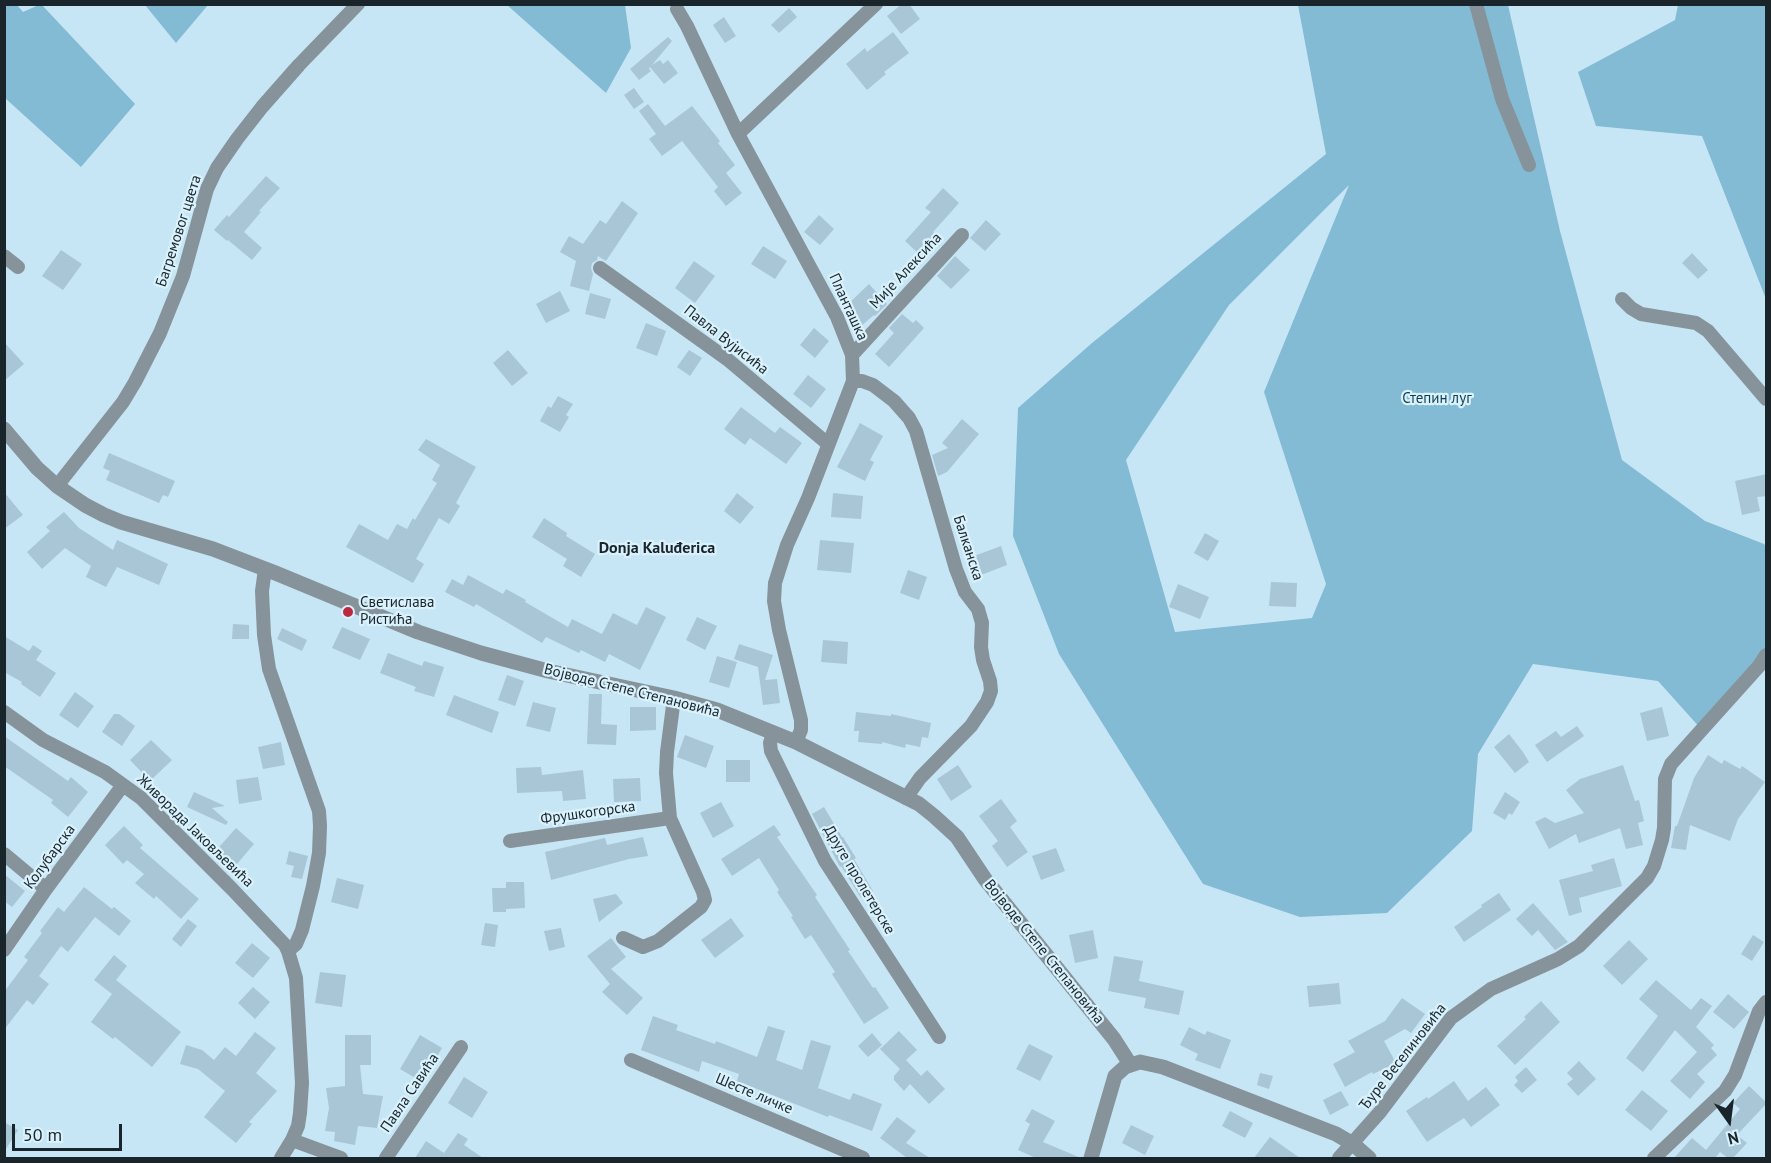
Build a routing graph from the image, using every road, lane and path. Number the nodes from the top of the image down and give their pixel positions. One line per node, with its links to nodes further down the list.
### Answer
1 (358, 4): 17 (street, Багремовог цвета)
2 (876, 4): 5 (street)
3 (1476, 4): 6 (street)
4 (677, 9): 5 (street, Планташка)
5 (738, 134): 12 (street, Планташка)
6 (1530, 165)
7 (962, 235): 12 (street, Мије Алексића)
8 (4, 256): 9 (street)
9 (18, 267)
10 (600, 268): 16 (street, Павла Вујисића)
11 (1622, 299): 14 (street)
12 (852, 355): 13 (street, Планташка)
13 (853, 381): 16 (street, Планташка); 25 (street, Балканска)
14 (1767, 399)
15 (4, 429): 17 (street, Војводе Степе Степановића)
16 (828, 444): 23 (street, Планташка)
17 (57, 486): 18 (street, Војводе Степе Степановића)
18 (265, 569): 20 (street, Војводе Степе Степановића); 32 (street)
19 (1767, 656): 39 (street, Ђуре Веселиновића)
20 (674, 698): 22 (street, Војводе Степе Степановића); 26 (street)
21 (4, 712): 24 (street, Живорада Јаковљевића)
22 (773, 733): 23 (street, Војводе Степе Степановића); 34 (street, Друге пролетерске)
23 (796, 742): 25 (street, Војводе Степе Степановића)
24 (123, 785): 29 (street, Колубарска); 32 (street, Живорада Јаковљевића)
25 (906, 798): 37 (street, Војводе Степе Степановића)
26 (670, 818): 27 (street, Фрушкогорска); 30 (street)
27 (510, 841)
28 (4, 854): 29 (street)
29 (46, 889): 31 (street, Колубарска)
30 (623, 938)
31 (4, 950)
32 (288, 951): 38 (street)
33 (1767, 1002): 47 (street)
34 (939, 1037)
35 (461, 1047): 42 (street, Павла Савића)
36 (631, 1060): 43 (street, Шесте личке)
37 (1130, 1064): 39 (street); 44 (street)
38 (292, 1140): 40 (street); 41 (street)
39 (1353, 1144): 45 (street, Ђуре Веселиновића); 46 (street)
40 (281, 1158)
41 (341, 1158)
42 (386, 1158)
43 (863, 1158)
44 (1091, 1158)
45 (1339, 1158)
46 (1369, 1158)
47 (1654, 1158)

